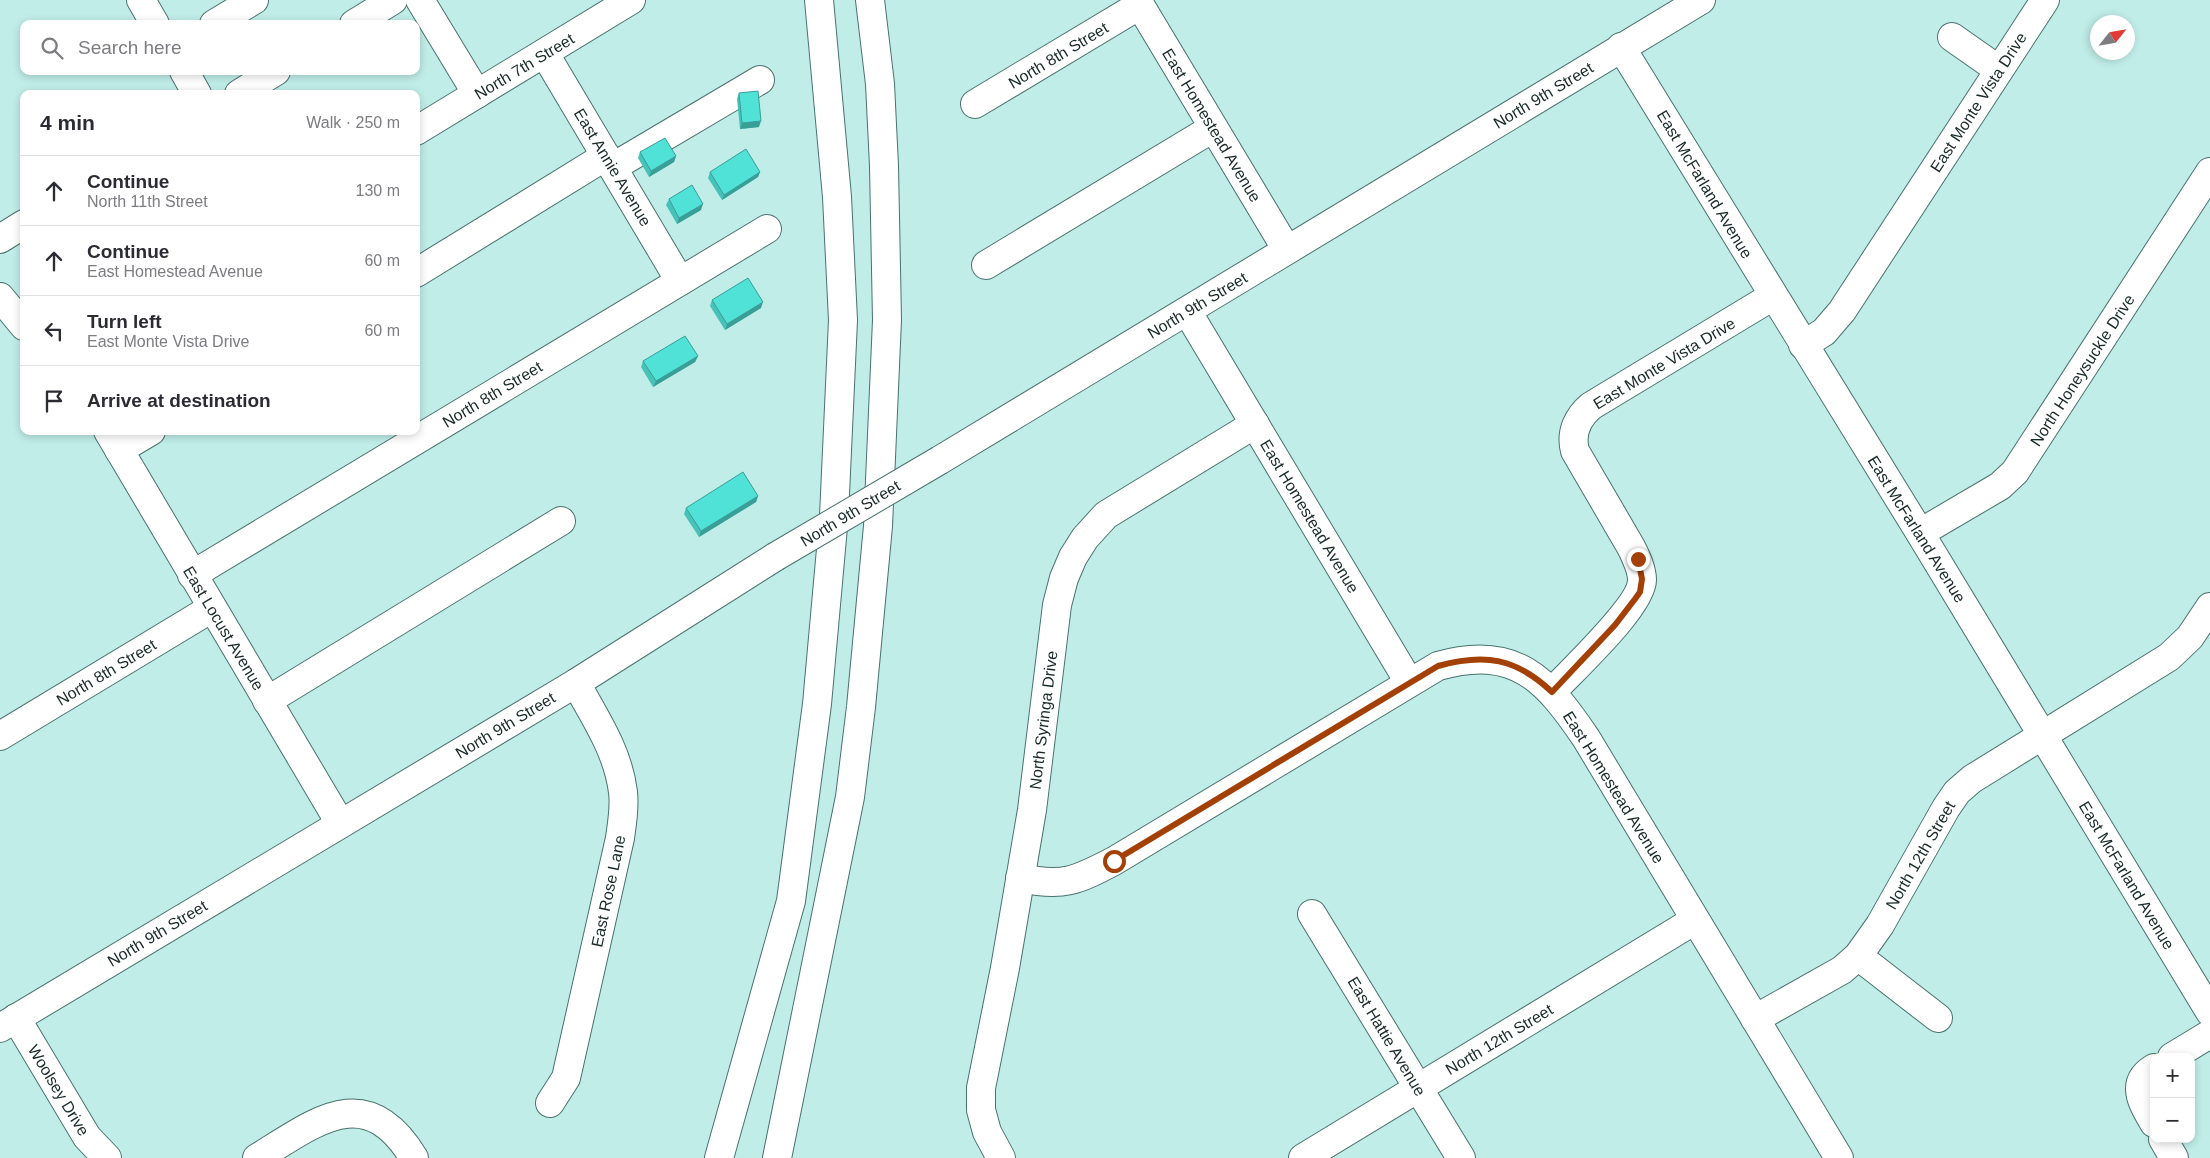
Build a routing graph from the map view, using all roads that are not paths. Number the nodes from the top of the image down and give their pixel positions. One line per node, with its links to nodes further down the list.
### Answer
1 (141, 0): 11 (main road)
2 (254, 0): 12 (main road)
3 (393, 0): 13 (main road)
4 (420, 0): 23 (main road)
5 (631, 0): 16 (main road, North 7th Street)
6 (819, 0): 74 (main road)
7 (870, 0): 75 (main road)
8 (1701, 0): 15 (main road, North 9th Street)
9 (2045, 0): 17 (main road, East Monte Vista Drive)
10 (1139, 3): 24 (main road, North 8th Street); 25 (main road, East Homestead Avenue)
11 (153, 20)
12 (221, 20)
13 (360, 20)
14 (1952, 37): 17 (main road)
15 (1621, 48): 32 (main road, North 9th Street); 37 (main road, East McFarland Avenue)
16 (545, 54): 23 (main road, North 7th Street); 27 (main road, East Annie Avenue)
17 (1999, 70): 40 (main road, East Monte Vista Drive)
18 (186, 75): 21 (main road)
19 (270, 75): 22 (main road)
20 (760, 80): 27 (main road)
21 (195, 90)
22 (245, 90)
23 (477, 94): 26 (main road, North 7th Street)
24 (975, 104)
25 (1213, 128): 32 (main road, East Homestead Avenue); 33 (main road)
26 (420, 129)
27 (609, 161): 34 (main road); 35 (main road, East Annie Avenue)
28 (2210, 172): 45 (main road, North Honeysuckle Drive)
29 (20, 226): 31 (main road)
30 (767, 229): 35 (main road, North 8th Street)
31 (0, 239)
32 (1287, 250): 38 (main road, North 9th Street)
33 (986, 265)
34 (420, 271)
35 (680, 281): 46 (main road, North 8th Street)
36 (0, 296): 39 (main road)
37 (1773, 296): 40 (main road, East McFarland Avenue); 51 (main road, East Monte Vista Drive)
38 (1187, 311): 41 (main road, East Homestead Avenue); 49 (main road, North 9th Street, bridge)
39 (20, 321)
40 (1803, 345): 45 (main road, East McFarland Avenue)
41 (1255, 424): 50 (main road, East Homestead Avenue); 56 (main road, North Syringa Drive)
42 (136, 435): 43 (main road)
43 (113, 441): 46 (main road, East Locust Avenue)
44 (561, 520): 52 (main road)
45 (1920, 533): 53 (main road, East McFarland Avenue)
46 (192, 575): 48 (main road, East Locust Avenue)
47 (2210, 607): 53 (main road, North 12th Street)
48 (212, 608): 52 (main road, East Locust Avenue); 54 (main road, North 8th Street)
49 (576, 682): 55 (main road, North 9th Street); 68 (main road, East Rose Lane)
50 (1409, 682): 51 (main road, East Homestead Avenue); 56 (main road)
51 (1552, 692): 58 (main road, East Homestead Avenue)
52 (267, 701): 55 (main road, East Locust Avenue)
53 (2042, 734): 59 (main road, North 12th Street); 60 (main road, East McFarland Avenue)
54 (0, 736)
55 (340, 823): 63 (main road, North 9th Street)
56 (1020, 878): 76 (main road, North Syringa Drive)
57 (1312, 914): 67 (main road, East Hattie Avenue)
58 (1695, 920): 61 (main road, East Homestead Avenue); 67 (main road, North 12th Street)
59 (1858, 956): 61 (main road, North 12th Street); 62 (main road)
60 (2210, 1012)
61 (1755, 1018): 79 (main road, East Homestead Avenue)
62 (1938, 1018)
63 (8, 1023): 71 (main road, Woolsey Drive)
64 (2210, 1034): 65 (main road)
65 (2179, 1053)
66 (2150, 1071): 69 (main road)
67 (1419, 1088): 77 (main road, North 12th Street); 78 (main road, East Hattie Avenue)
68 (550, 1103)
69 (2150, 1116)
70 (2165, 1143): 80 (main road)
71 (107, 1158)
72 (257, 1158): 73 (main road)
73 (414, 1158)
74 (719, 1158)
75 (777, 1158)
76 (1001, 1158)
77 (1303, 1158)
78 (1461, 1158)
79 (1840, 1158)
80 (2174, 1158)

